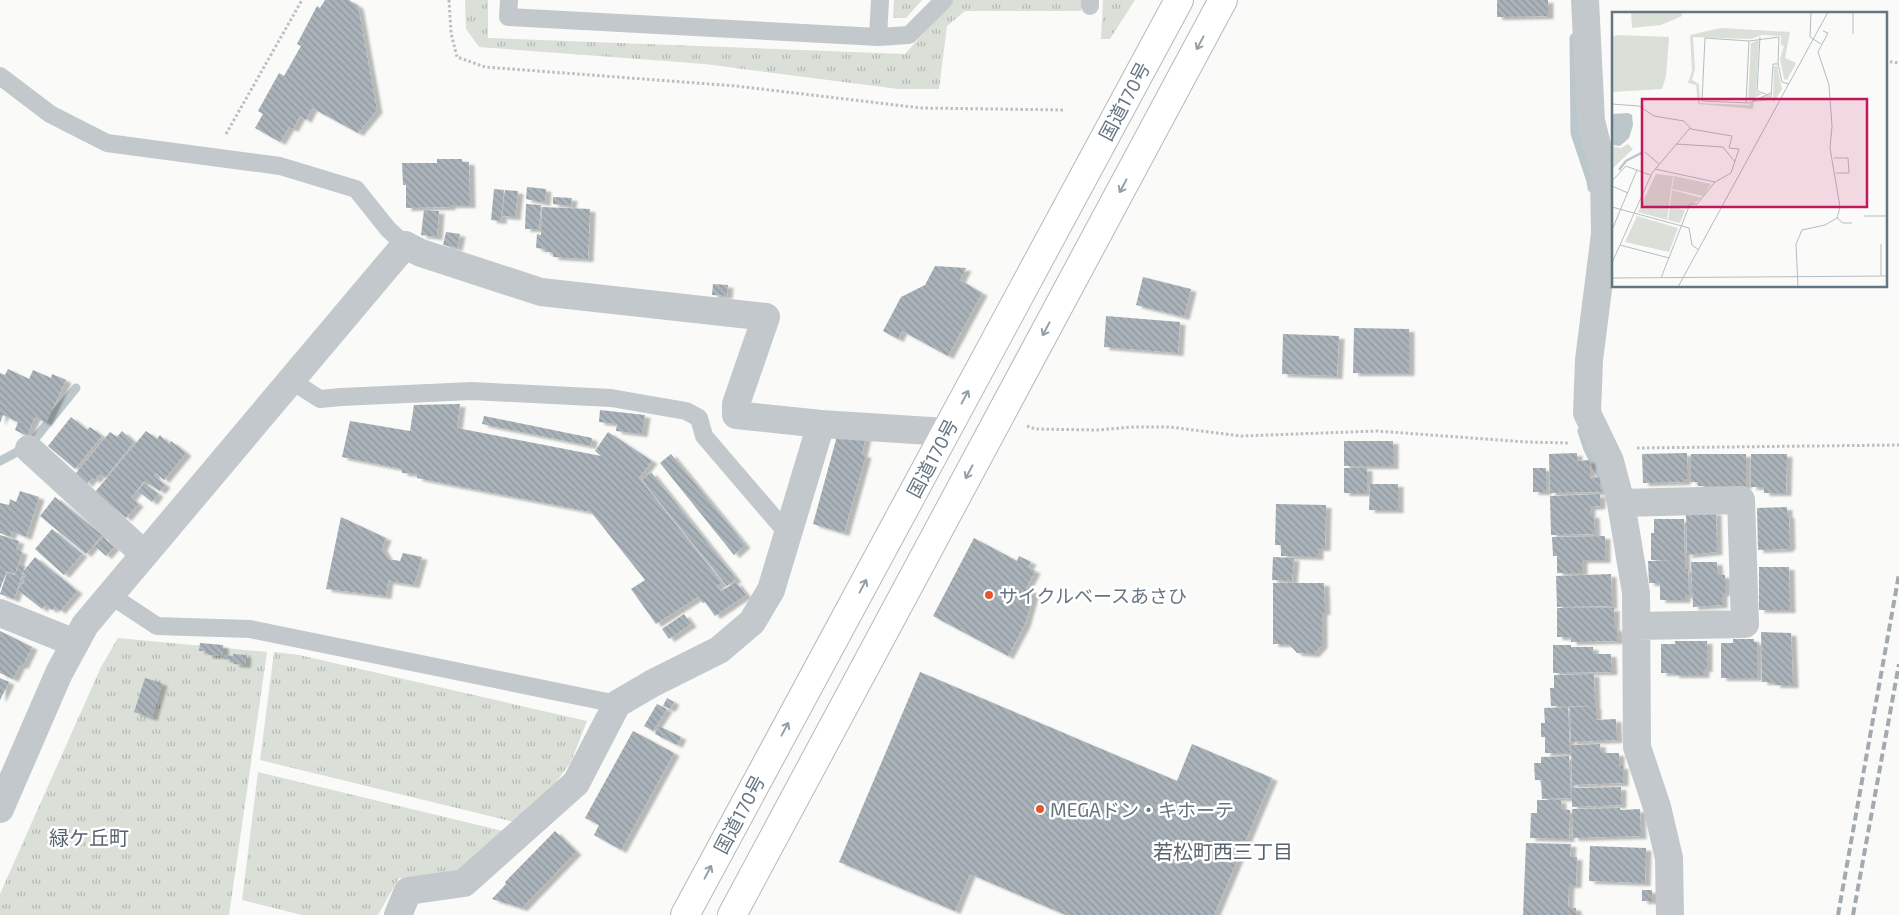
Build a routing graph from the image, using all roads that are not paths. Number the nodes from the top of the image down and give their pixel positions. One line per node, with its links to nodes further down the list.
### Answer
1 (509, 0): 7 (lane)
2 (880, 0): 7 (lane)
3 (944, 0): 7 (lane)
4 (1179, 0): 12 (highway, 国道170号, one-way to 4)
5 (1223, 0): 25 (highway, 国道170号, one-way to 25)
6 (1585, 0): 14 (street)
7 (878, 37)
8 (0, 76): 9 (lane)
9 (405, 245): 10 (street); 11 (street)
10 (290, 380): 15 (lane); 16 (street)
11 (822, 424): 12 (street); 15 (street)
12 (946, 432): 24 (highway, 国道170号, one-way to 12)
13 (29, 449): 16 (street)
14 (1621, 503): 19 (street); 19 (street)
15 (788, 534): 21 (street)
16 (144, 554): 17 (street)
17 (110, 595): 20 (street); 21 (lane)
18 (0, 613): 20 (street)
19 (1637, 626): 26 (street)
20 (75, 643): 22 (street)
21 (617, 704): 23 (street)
22 (0, 809)
23 (398, 915)
24 (685, 915)
25 (732, 915)
26 (1670, 915)

